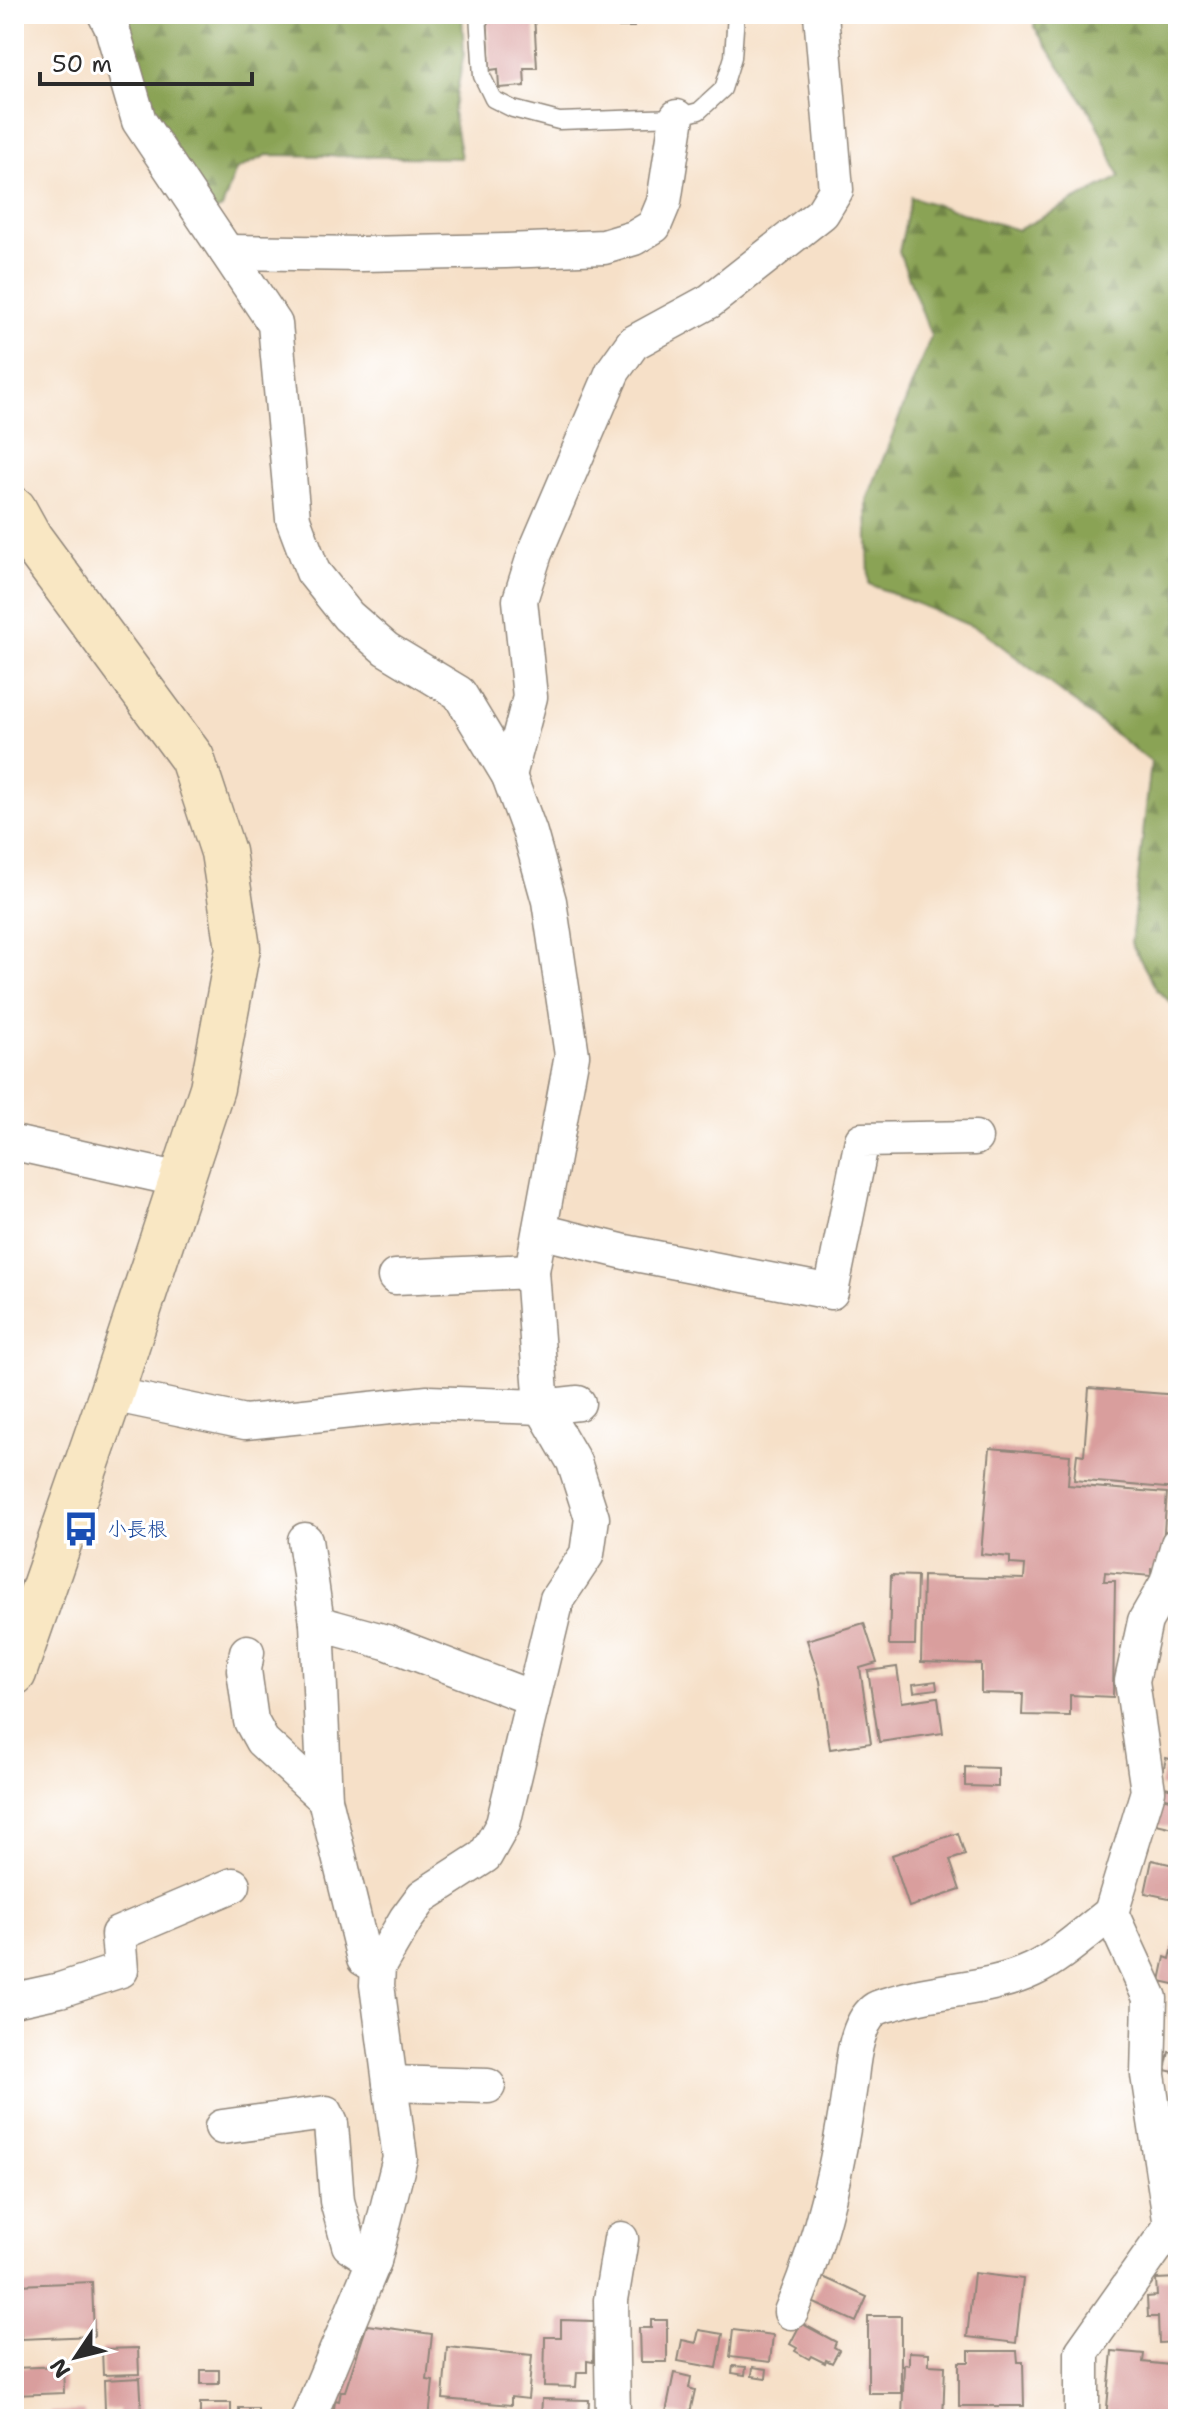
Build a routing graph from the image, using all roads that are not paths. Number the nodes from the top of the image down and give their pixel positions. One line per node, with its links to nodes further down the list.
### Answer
1 (105, 14): 6 (street)
2 (478, 14): 5 (lane)
3 (736, 14): 5 (lane)
4 (821, 14): 8 (street)
5 (677, 117): 6 (street)
6 (227, 252): 8 (street)
7 (14, 509): 11 (street)
8 (509, 776): 12 (street)
9 (975, 1138): 12 (street)
10 (14, 1143): 11 (street)
11 (181, 1180): 15 (street)
12 (540, 1231): 13 (street)
13 (532, 1271): 14 (street); 17 (street)
14 (395, 1277)
15 (111, 1394): 17 (street); 22 (street)
16 (578, 1403): 17 (street)
17 (542, 1407): 23 (street)
18 (305, 1540): 20 (street)
19 (1178, 1544): 26 (street)
20 (317, 1623): 23 (street); 24 (street)
21 (247, 1652): 24 (street)
22 (14, 1673)
23 (532, 1698): 27 (street)
24 (325, 1799): 27 (street)
25 (233, 1885): 28 (street)
26 (1111, 1913): 34 (street); 37 (street)
27 (378, 1967): 29 (street)
28 (14, 2000)
29 (390, 2083): 30 (street); 33 (street)
30 (488, 2086)
31 (222, 2127): 33 (street)
32 (621, 2239): 36 (street)
33 (374, 2261): 35 (street)
34 (791, 2312)
35 (308, 2419)
36 (613, 2419)
37 (1082, 2419)

